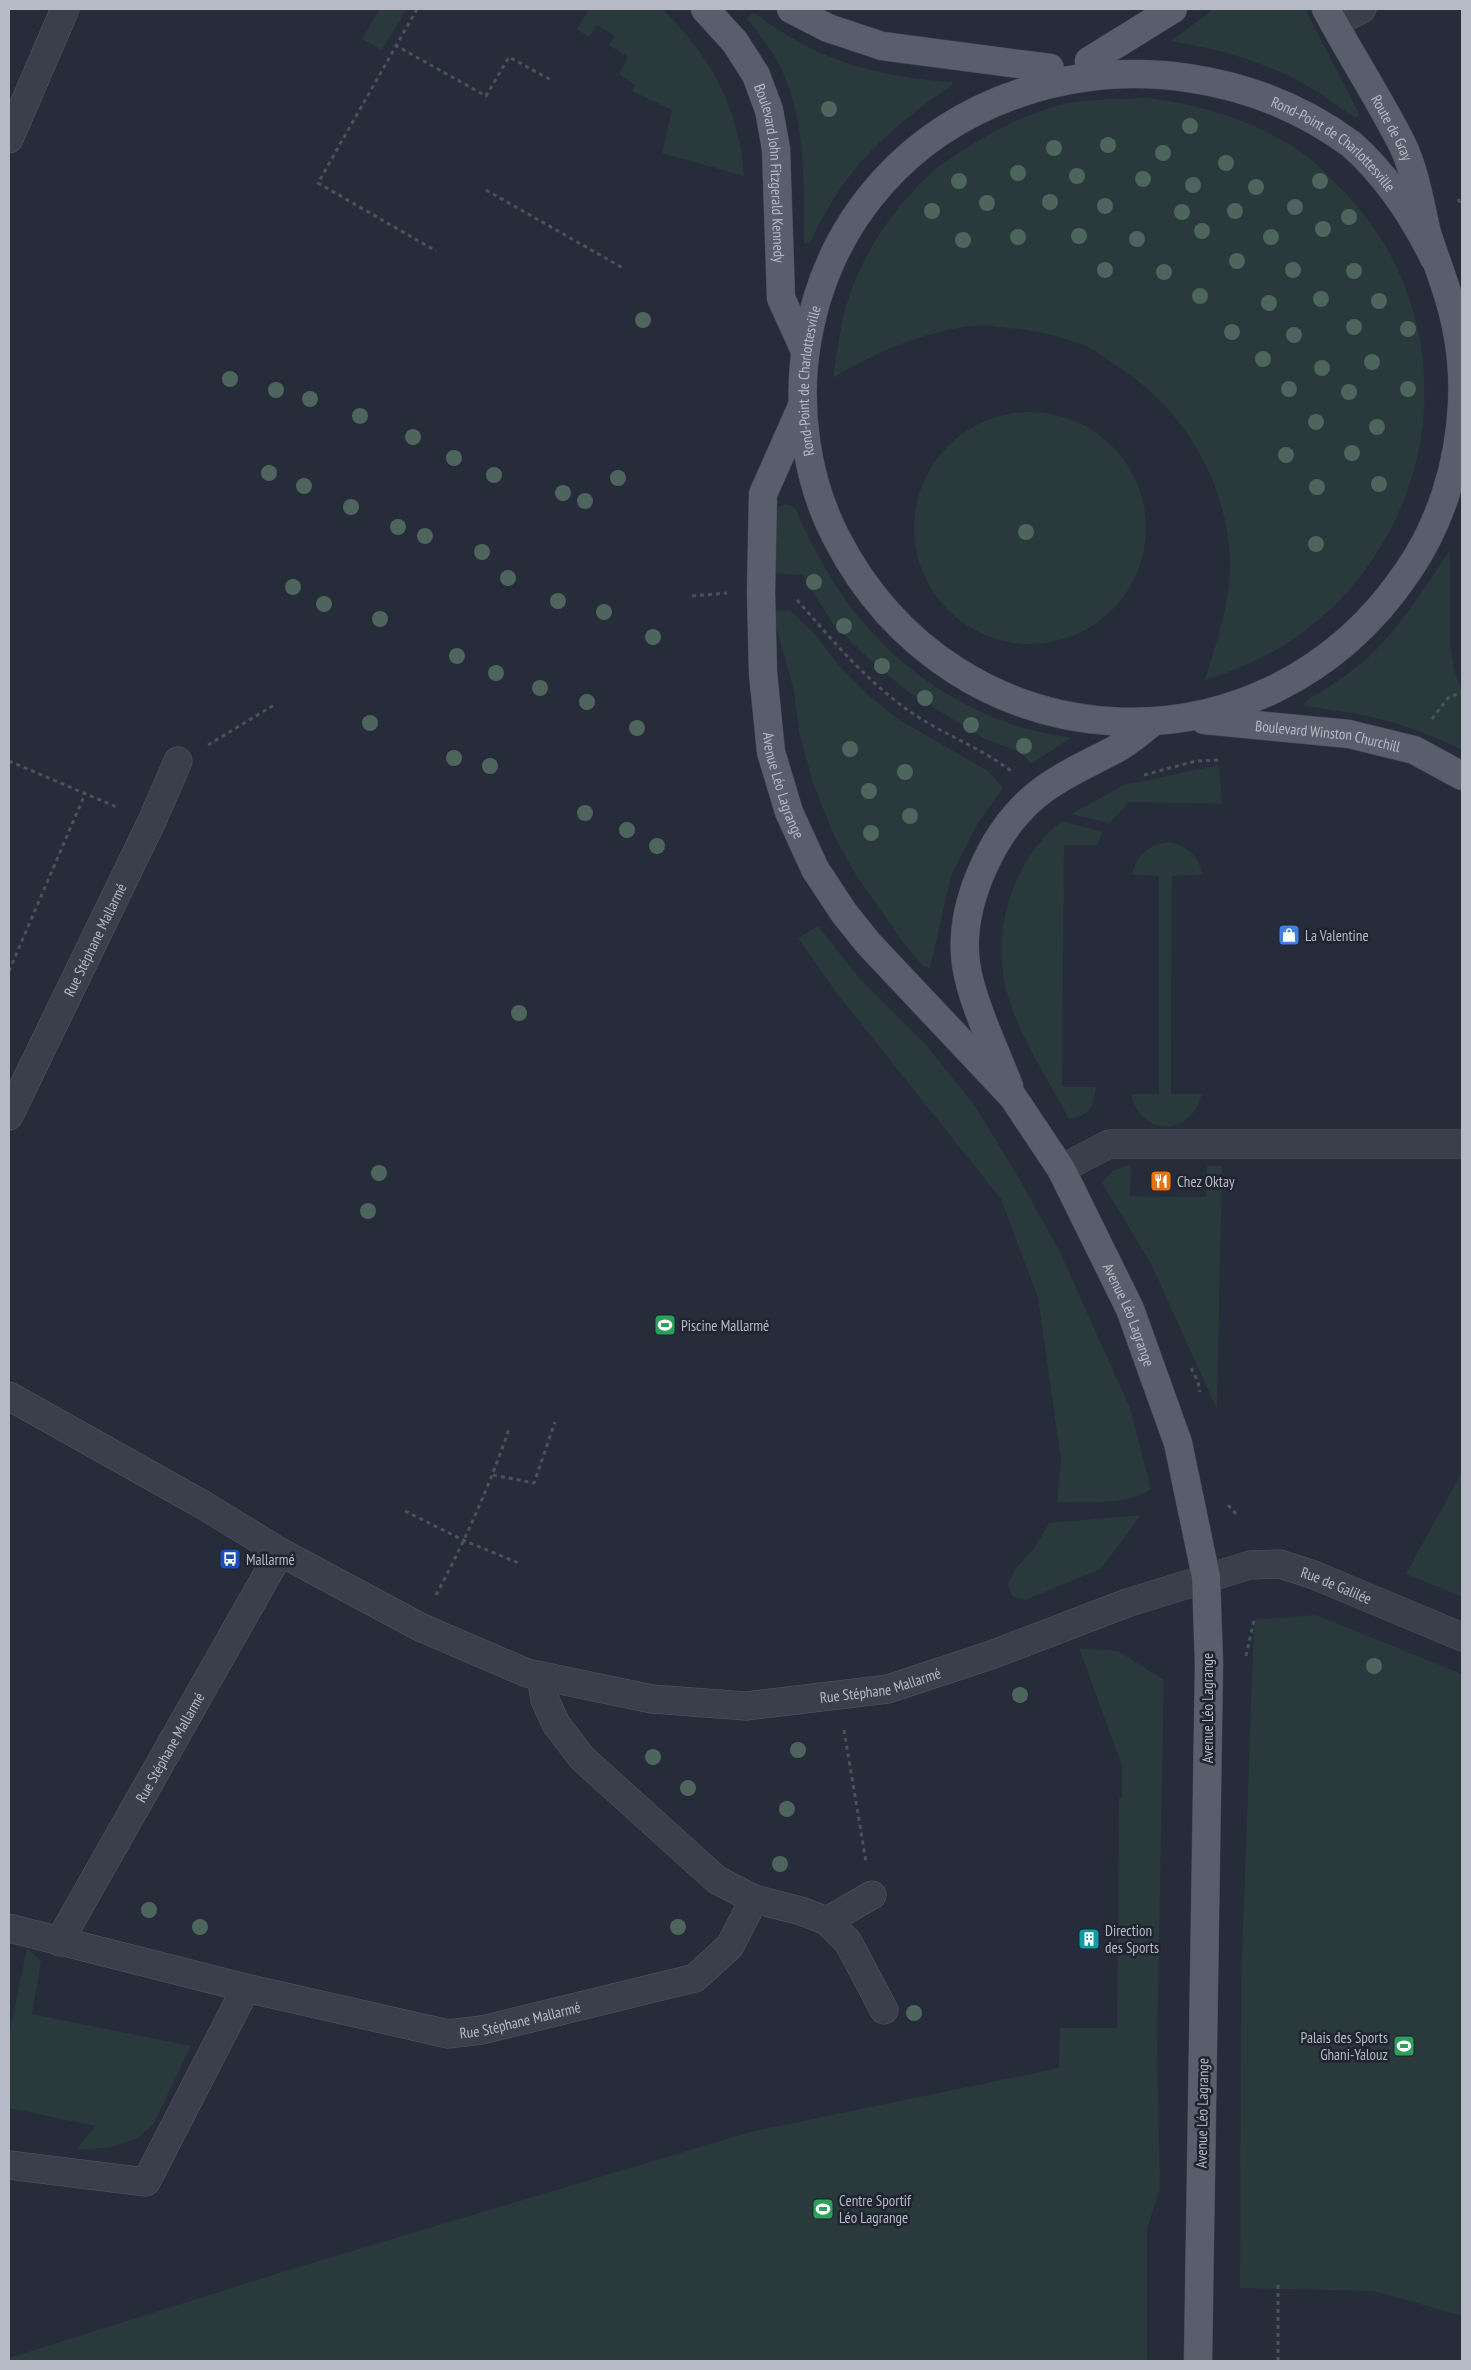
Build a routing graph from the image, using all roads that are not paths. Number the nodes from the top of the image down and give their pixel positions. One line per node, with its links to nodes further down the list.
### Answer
1 (65, 9): 8 (street)
2 (705, 9): 10 (main road, Boulevard John Fitzgerald Kennedy)
3 (791, 9): 7 (main road)
4 (1173, 9): 7 (main road)
5 (1362, 9): 6 (street)
6 (1330, 16): 9 (main road, Route de Gray)
7 (1070, 67): 9 (main road, Rond-Point de Charlottesville); 10 (main road, Rond-Point de Charlottesville)
8 (9, 139)
9 (1434, 258): 11 (main road, Rond-Point de Charlottesville)
10 (805, 351): 12 (main road, Rond-Point de Charlottesville)
11 (1462, 403): 13 (main road, Rond-Point de Charlottesville)
12 (803, 405): 14 (main road, Rond-Point de Charlottesville); 17 (main road, Avenue Léo Lagrange)
13 (1185, 718): 14 (main road, Rond-Point de Charlottesville); 16 (main road, Boulevard Winston Churchill)
14 (1153, 722): 17 (main road, Avenue Léo Lagrange)
15 (178, 761): 18 (street, Rue Stéphane Mallarmé)
16 (1462, 776)
17 (1013, 1097): 20 (main road, Avenue Léo Lagrange)
18 (9, 1116)
19 (1462, 1144): 20 (street)
20 (1061, 1169): 23 (main road, Avenue Léo Lagrange)
21 (9, 1396): 22 (street, Rue Stéphane Mallarmé)
22 (280, 1552): 25 (street, Rue Stéphane Mallarmé); 30 (street, Rue Stéphane Mallarmé)
23 (1206, 1577): 24 (street, Rue de Galilée); 25 (street, Rue Stéphane Mallarmé); 34 (main road, Avenue Léo Lagrange)
24 (1462, 1637)
25 (541, 1676): 27 (street)
26 (872, 1895): 28 (street)
27 (754, 1898): 28 (street); 31 (street, Rue Stéphane Mallarmé)
28 (827, 1921): 32 (street)
29 (9, 1928): 30 (street, Rue Stéphane Mallarmé)
30 (60, 1942): 31 (street, Rue Stéphane Mallarmé)
31 (246, 1988): 33 (street)
32 (884, 2010)
33 (9, 2165)
34 (1198, 2361)

